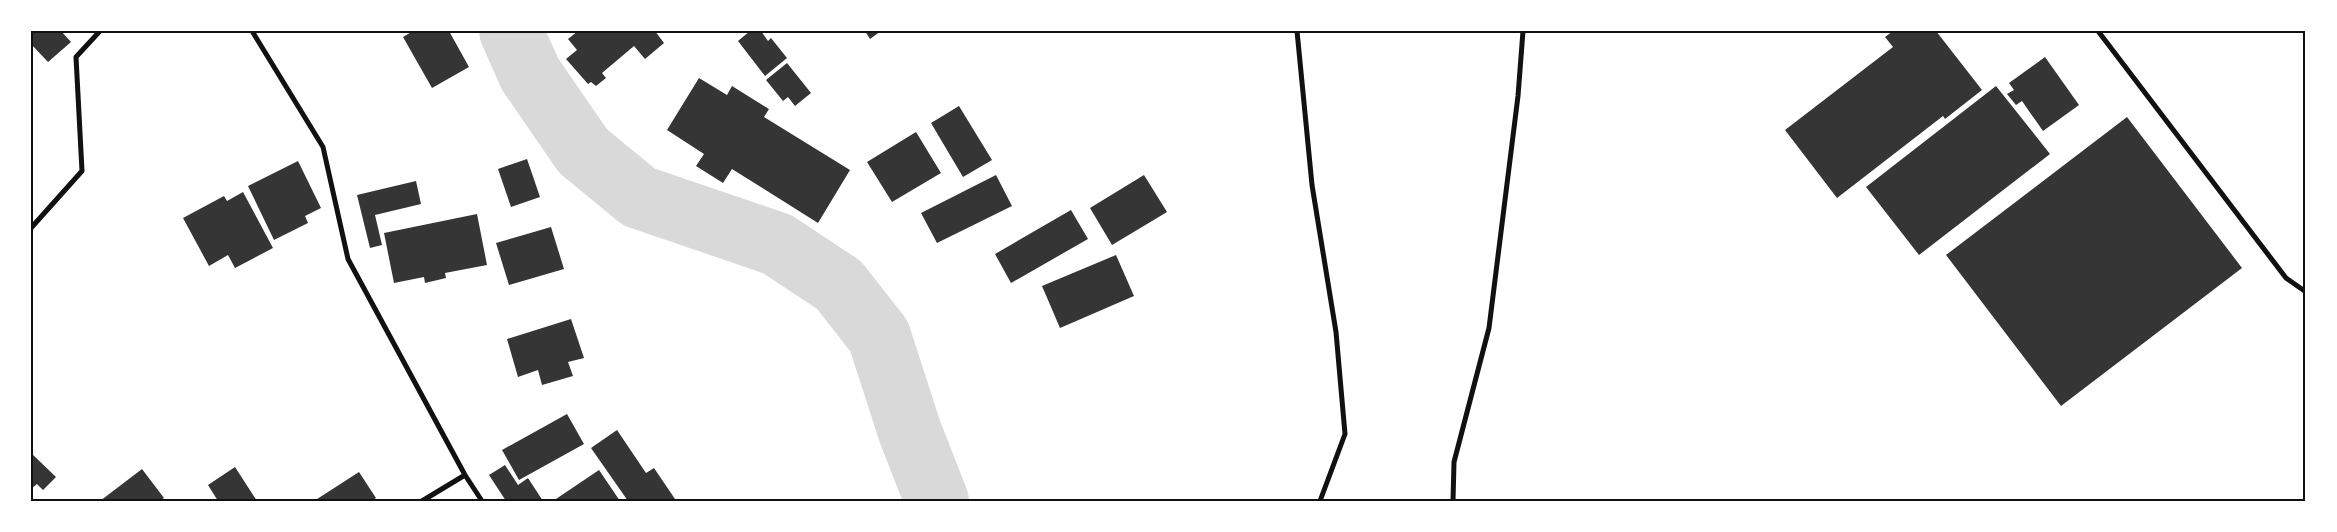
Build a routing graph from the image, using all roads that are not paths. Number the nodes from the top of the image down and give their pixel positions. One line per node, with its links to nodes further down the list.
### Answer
1 (100, 31): 6 (street)
2 (252, 31): 8 (street)
3 (1297, 31): 11 (street)
4 (1523, 31): 12 (street)
5 (2098, 31): 7 (street)
6 (31, 228)
7 (2306, 292)
8 (465, 475): 9 (street); 10 (street)
9 (422, 501)
10 (482, 501)
11 (1320, 501)
12 (1453, 501)

